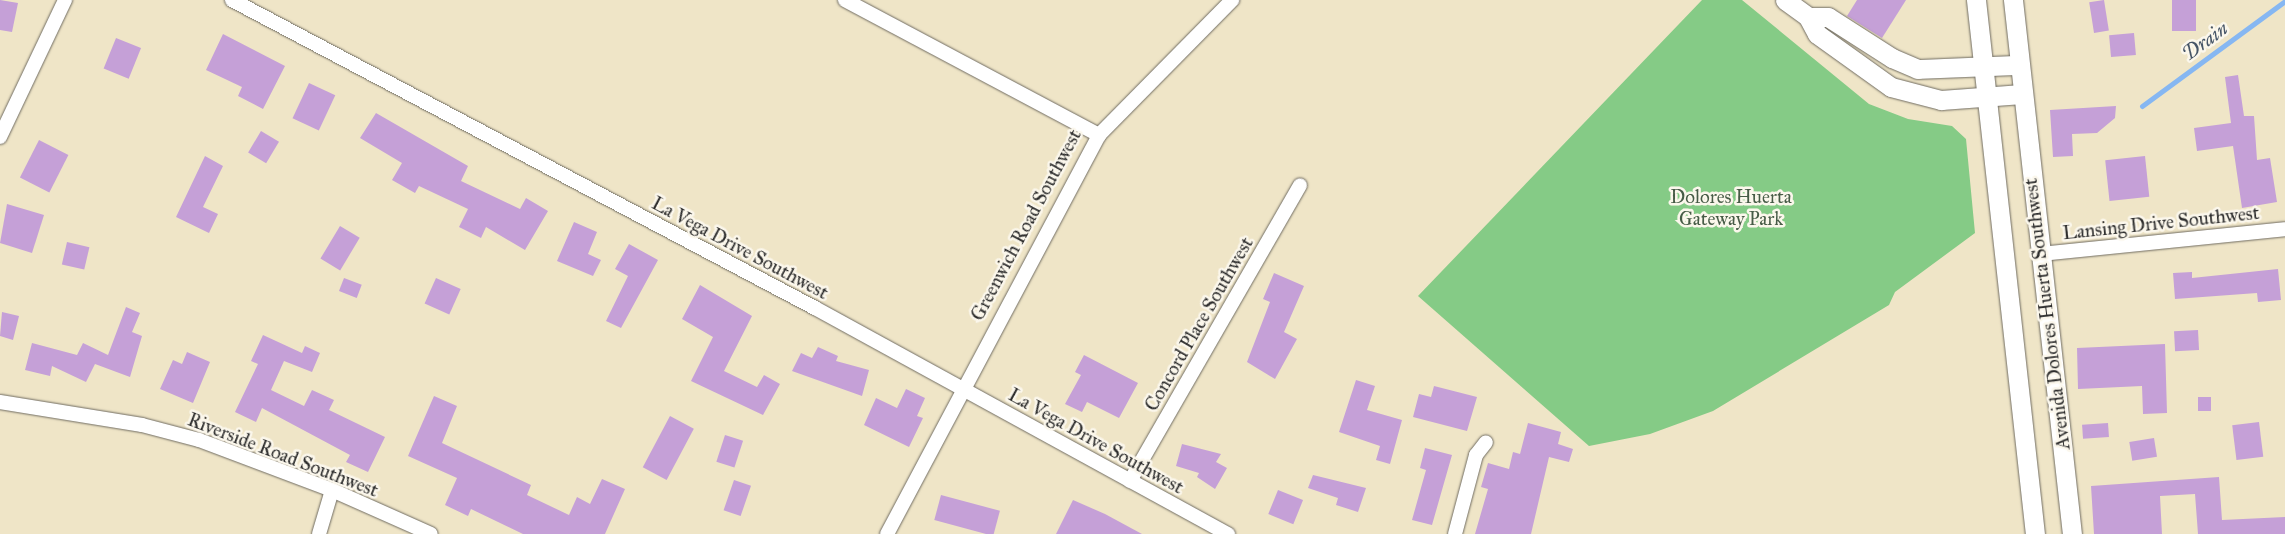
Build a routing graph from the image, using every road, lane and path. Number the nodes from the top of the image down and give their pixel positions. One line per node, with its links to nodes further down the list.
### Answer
1 (65, 0): 14 (street)
2 (232, 0): 18 (street, La Vega Drive Southwest)
3 (845, 0): 13 (street, Greenwich Road Southwest)
4 (1232, 0): 13 (street)
5 (1785, 0): 8 (main road)
6 (1976, 0): 10 (main road, Avenida Dolores Huerta Southwest)
7 (2013, 0): 9 (main road, Avenida Dolores Huerta Southwest)
8 (1808, 17): 10 (main road); 12 (main road)
9 (2018, 65): 10 (main road); 11 (main road, Avenida Dolores Huerta Southwest)
10 (1981, 70): 12 (main road, Avenida Dolores Huerta Southwest)
11 (2022, 94): 12 (main road); 17 (main road, Avenida Dolores Huerta Southwest)
12 (1984, 97): 28 (main road, Avenida Dolores Huerta Southwest)
13 (1099, 135): 18 (street, Greenwich Road Southwest)
14 (0, 137)
15 (1300, 186): 21 (street, Concord Place Southwest)
16 (2285, 229): 17 (street, Lansing Drive Southwest)
17 (2040, 254): 29 (main road, Avenida Dolores Huerta Southwest)
18 (961, 388): 21 (street, La Vega Drive Southwest); 25 (street, Greenwich Road Southwest)
19 (0, 402): 22 (street, Riverside Road Southwest)
20 (1486, 442): 27 (street)
21 (1130, 481): 26 (street, La Vega Drive Southwest)
22 (332, 490): 23 (street); 24 (street, Riverside Road Southwest)
23 (319, 534)
24 (431, 534)
25 (887, 534)
26 (1228, 534)
27 (1455, 534)
28 (2035, 534)
29 (2072, 534)

